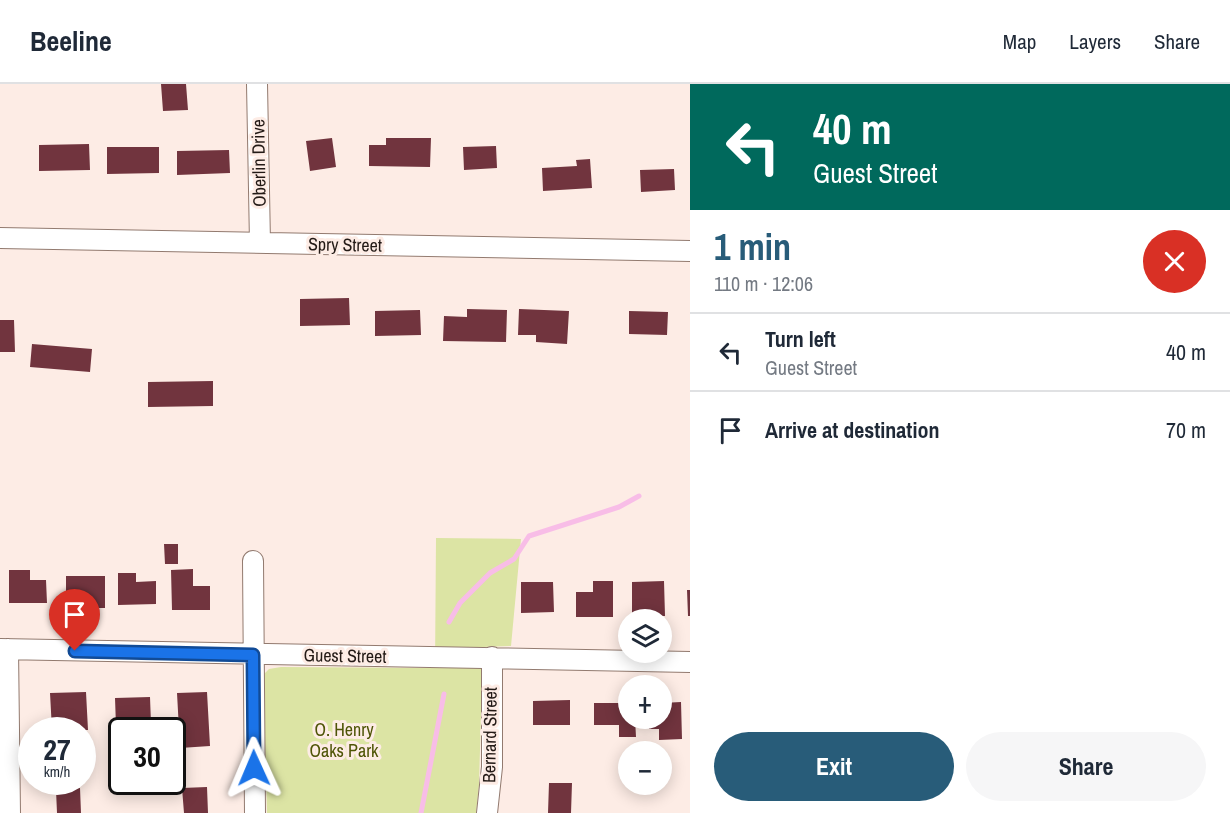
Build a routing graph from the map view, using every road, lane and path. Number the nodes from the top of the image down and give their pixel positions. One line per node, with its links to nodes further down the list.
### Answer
1 (257, 84): 3 (street, Oberlin Drive)
2 (0, 238): 3 (street, Spry Street)
3 (260, 243): 4 (street, Spry Street)
4 (690, 251)
5 (252, 561): 7 (street)
6 (4, 649): 7 (street, Guest Street); 10 (street)
7 (253, 655): 8 (street, Guest Street); 11 (street)
8 (492, 657): 9 (street, Guest Street); 12 (street, Bernard Street)
9 (690, 662)
10 (10, 813)
11 (255, 813)
12 (487, 813)

